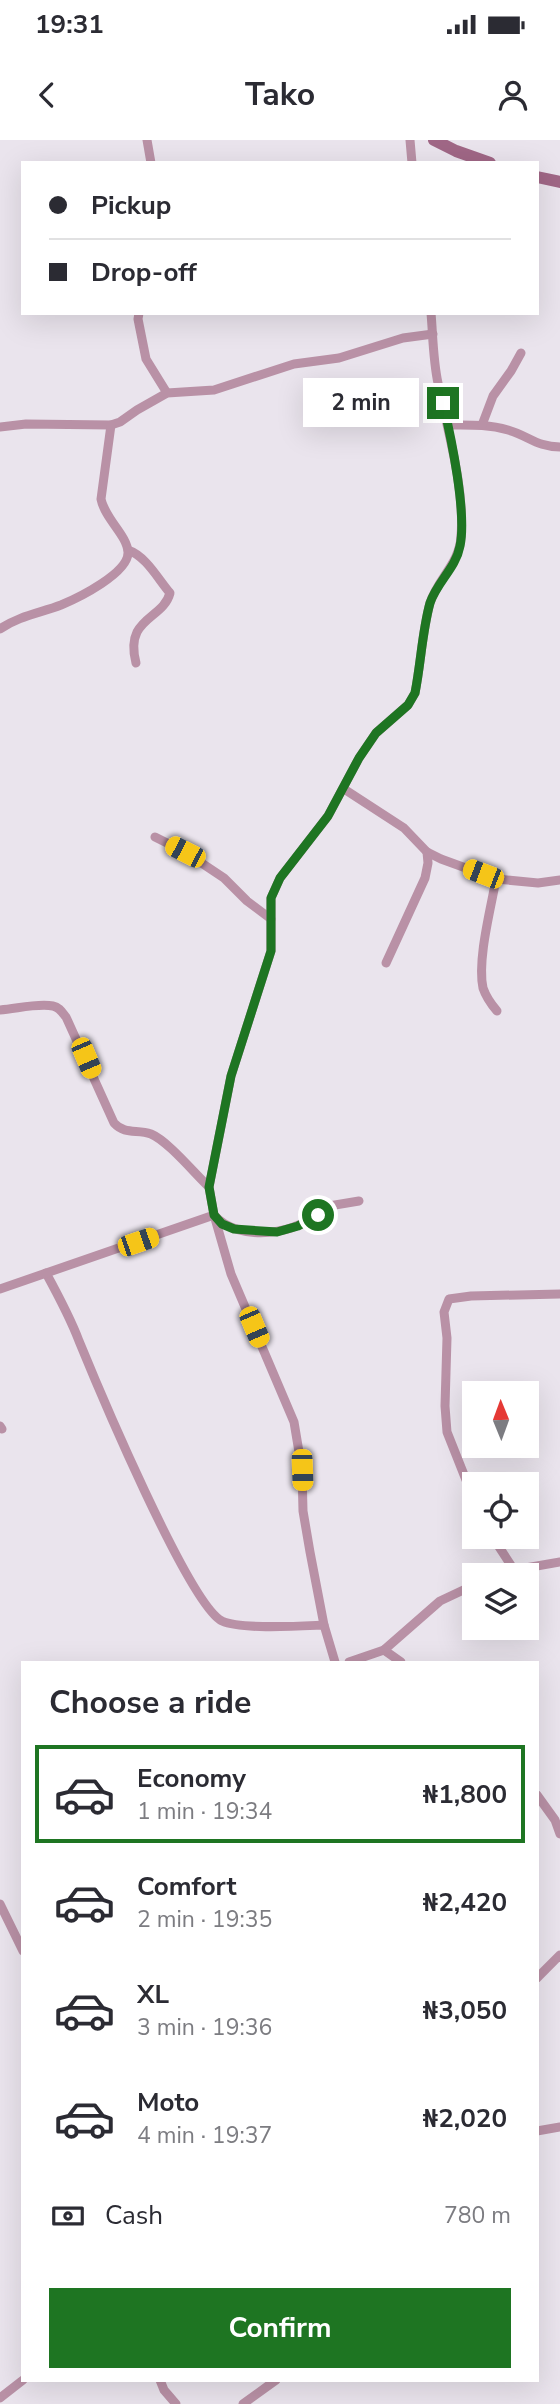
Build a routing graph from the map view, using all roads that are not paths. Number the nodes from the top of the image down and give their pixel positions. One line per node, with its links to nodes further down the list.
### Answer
1 (147, 140): 4 (street)
2 (410, 140): 5 (street)
3 (434, 140): 6 (street)
4 (151, 161)
5 (412, 161)
6 (484, 161)
7 (539, 177): 8 (street)
8 (560, 182)
9 (139, 315): 13 (street)
10 (431, 315): 11 (street)
11 (433, 334): 13 (street); 15 (street)
12 (521, 353): 16 (street)
13 (167, 393): 14 (street)
14 (111, 425): 17 (street); 19 (street)
15 (448, 425): 16 (street); 22 (street)
16 (482, 425): 18 (street)
17 (0, 427)
18 (560, 447)
19 (128, 550): 20 (street); 21 (street)
20 (0, 629)
21 (136, 663)
22 (344, 789): 24 (street); 27 (street)
23 (155, 837): 27 (street)
24 (427, 852): 25 (street); 28 (street)
25 (496, 879): 26 (street); 30 (street)
26 (560, 880)
27 (271, 919): 31 (street)
28 (386, 963)
29 (0, 1010): 31 (street)
30 (497, 1012)
31 (209, 1187): 33 (street)
32 (359, 1201): 33 (street)
33 (214, 1215): 34 (street); 41 (street)
34 (46, 1273): 35 (street); 41 (street)
35 (0, 1289)
36 (560, 1294): 37 (street)
37 (463, 1472)
38 (560, 1562): 39 (street)
39 (539, 1566)
40 (462, 1591): 42 (street)
41 (324, 1625): 43 (street)
42 (384, 1650): 44 (street); 45 (street)
43 (335, 1661)
44 (352, 1661)
45 (400, 1661)
46 (539, 1798): 47 (street)
47 (560, 1834)
48 (0, 1904): 49 (street)
49 (21, 1947)
50 (560, 1955): 51 (street)
51 (539, 1976)
52 (560, 2127): 53 (street)
53 (539, 2132)
54 (21, 2382): 57 (street)
55 (161, 2382): 58 (street)
56 (273, 2382): 59 (street)
57 (0, 2398)
58 (176, 2404)
59 (243, 2404)

